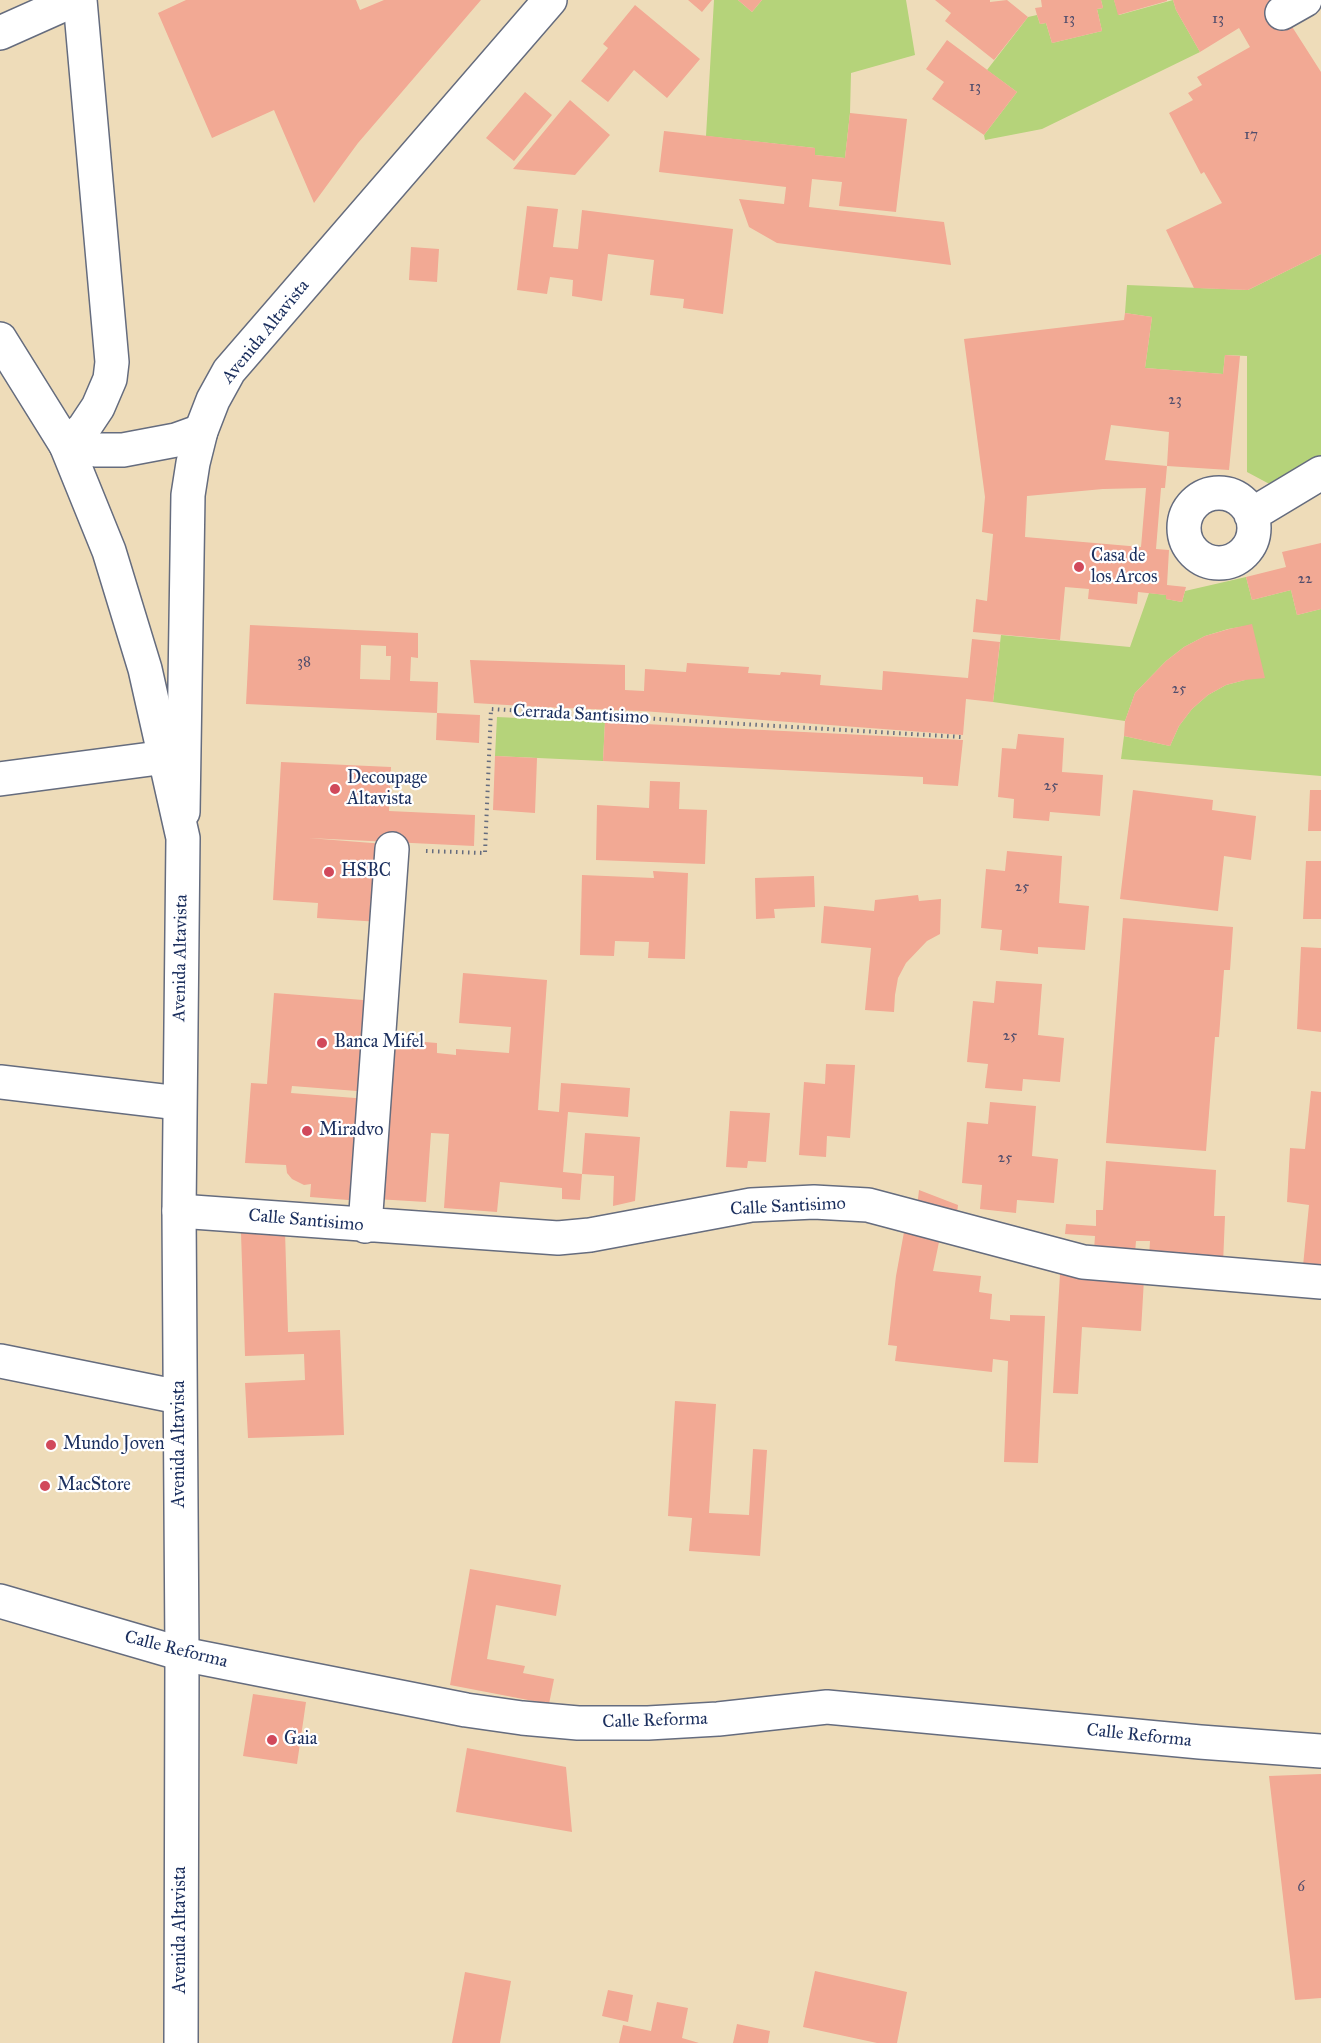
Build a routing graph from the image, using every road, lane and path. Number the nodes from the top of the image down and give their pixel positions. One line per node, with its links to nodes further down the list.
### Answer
1 (74, 0): 4 (street)
2 (80, 0): 7 (street)
3 (550, 0): 6 (street, Avenida Altavista)
4 (0, 33)
5 (0, 339): 7 (street)
6 (201, 431): 7 (street); 13 (street, Avenida Altavista)
7 (66, 445): 11 (street)
8 (1321, 473): 9 (street)
9 (1251, 515)
10 (961, 737): 14 (path, Cerrada Santisimo)
11 (166, 758): 12 (street); 13 (street)
12 (0, 779)
13 (183, 838): 16 (street, Avenida Altavista)
14 (392, 849): 18 (street)
15 (0, 1082): 16 (street)
16 (179, 1103): 17 (street, Avenida Altavista)
17 (178, 1211): 18 (street, Calle Santisimo); 21 (street, Avenida Altavista)
18 (365, 1226): 19 (street, Calle Santisimo)
19 (1321, 1282)
20 (0, 1361): 21 (street)
21 (179, 1397): 23 (street, Avenida Altavista)
22 (0, 1601): 23 (street, Calle Reforma)
23 (182, 1654): 24 (street, Calle Reforma); 25 (street, Avenida Altavista)
24 (1321, 1751)
25 (181, 2043)

